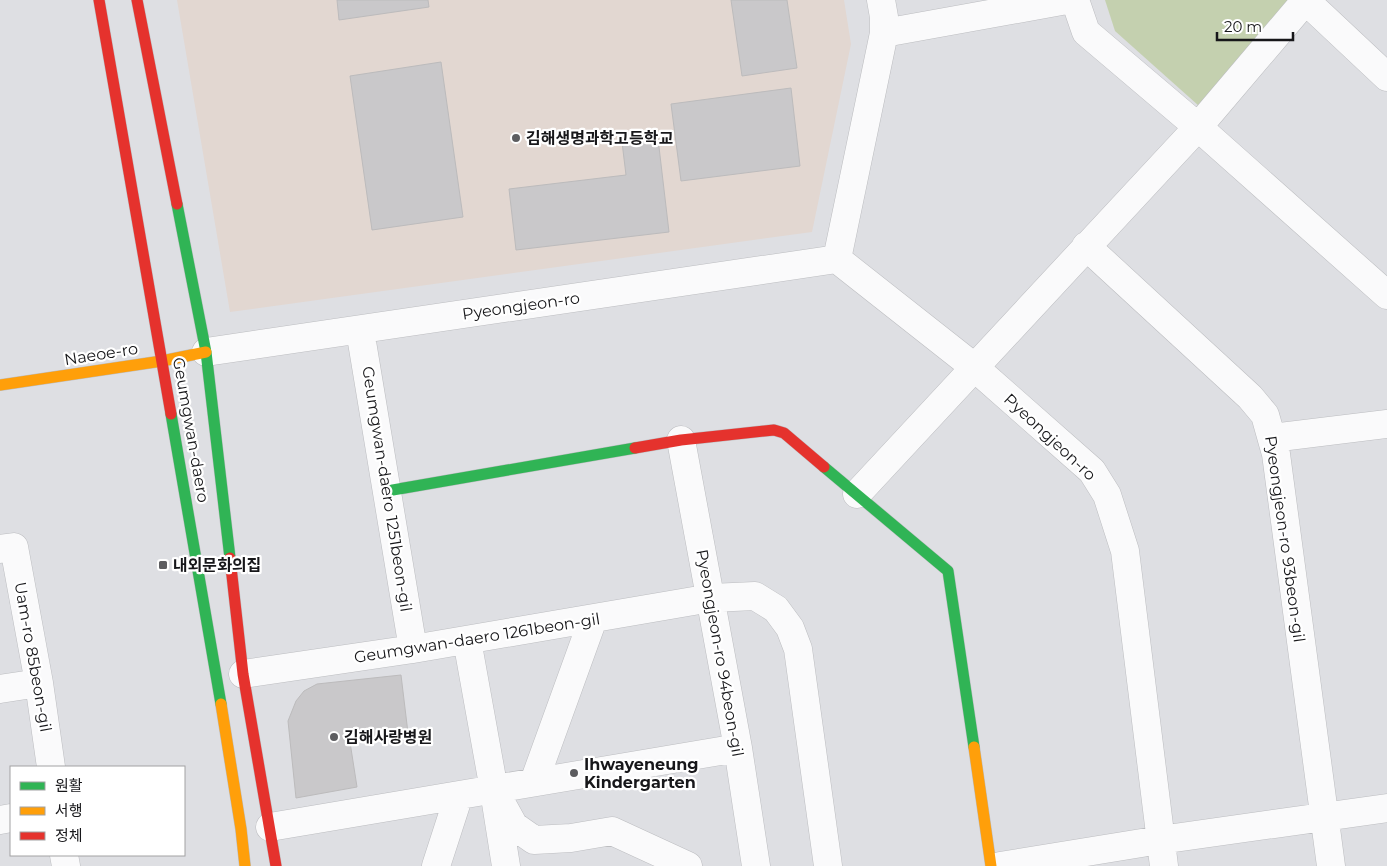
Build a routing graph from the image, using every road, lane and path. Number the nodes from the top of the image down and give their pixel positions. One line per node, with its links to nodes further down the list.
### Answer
1 (99, 0): 15 (main road, Geumgwan-daero)
2 (137, 0): 14 (main road, Geumgwan-daero)
3 (881, 0): 7 (street)
4 (1067, 0): 7 (street)
5 (1075, 0): 9 (street)
6 (1306, 0): 8 (street); 9 (street)
7 (884, 33): 11 (street)
8 (1387, 77)
9 (1198, 127): 10 (street); 12 (street)
10 (1086, 246): 16 (street); 19 (street, Pyeongjeon-ro 93beon-gil)
11 (837, 259): 13 (street, Pyeongjeon-ro); 16 (street, Pyeongjeon-ro)
12 (1387, 296)
13 (360, 330): 14 (street, Pyeongjeon-ro); 21 (street, Geumgwan-daero 1251beon-gil)
14 (206, 352): 15 (main road, Naeoe-ro); 28 (main road, Geumgwan-daero)
15 (162, 361): 17 (main road, Naeoe-ro); 40 (main road, Geumgwan-daero)
16 (974, 367): 22 (street); 39 (street, Pyeongjeon-ro)
17 (0, 385)
18 (1387, 424): 19 (street)
19 (1272, 438): 37 (street, Pyeongjeon-ro 93beon-gil)
20 (681, 440): 21 (main road); 22 (main road); 24 (street, Pyeongjeon-ro 94beon-gil)
21 (386, 491): 27 (street, Geumgwan-daero 1251beon-gil)
22 (857, 494): 47 (main road)
23 (7, 548): 29 (street, Uam-ro 85beon-gil)
24 (711, 598): 25 (street, Geumgwan-daero 1261beon-gil); 31 (street, Pyeongjeon-ro 94beon-gil); 46 (street, Geumgwan-daero 1261beon-gil)
25 (593, 619): 26 (street, Geumgwan-daero 1261beon-gil); 33 (street)
26 (467, 640): 27 (street, Geumgwan-daero 1261beon-gil); 34 (street)
27 (413, 649): 28 (street, Geumgwan-daero 1261beon-gil)
28 (243, 674): 38 (main road, Geumgwan-daero)
29 (39, 683): 30 (street); 32 (street, Uam-ro 85beon-gil)
30 (0, 689)
31 (738, 748): 33 (street); 45 (street, Pyeongjeon-ro 94beon-gil)
32 (50, 766)
33 (534, 782): 34 (street)
34 (494, 790): 35 (street); 43 (street); 44 (street)
35 (459, 795): 38 (street); 42 (street)
36 (1387, 808): 37 (street)
37 (1324, 818): 39 (street); 49 (street, Pyeongjeon-ro 93beon-gil)
38 (270, 827): 41 (main road, Geumgwan-daero)
39 (1162, 853): 48 (street)
40 (245, 866)
41 (276, 866)
42 (436, 866)
43 (506, 866)
44 (688, 866)
45 (756, 866)
46 (828, 866)
47 (991, 866)
48 (1000, 866)
49 (1331, 866)

